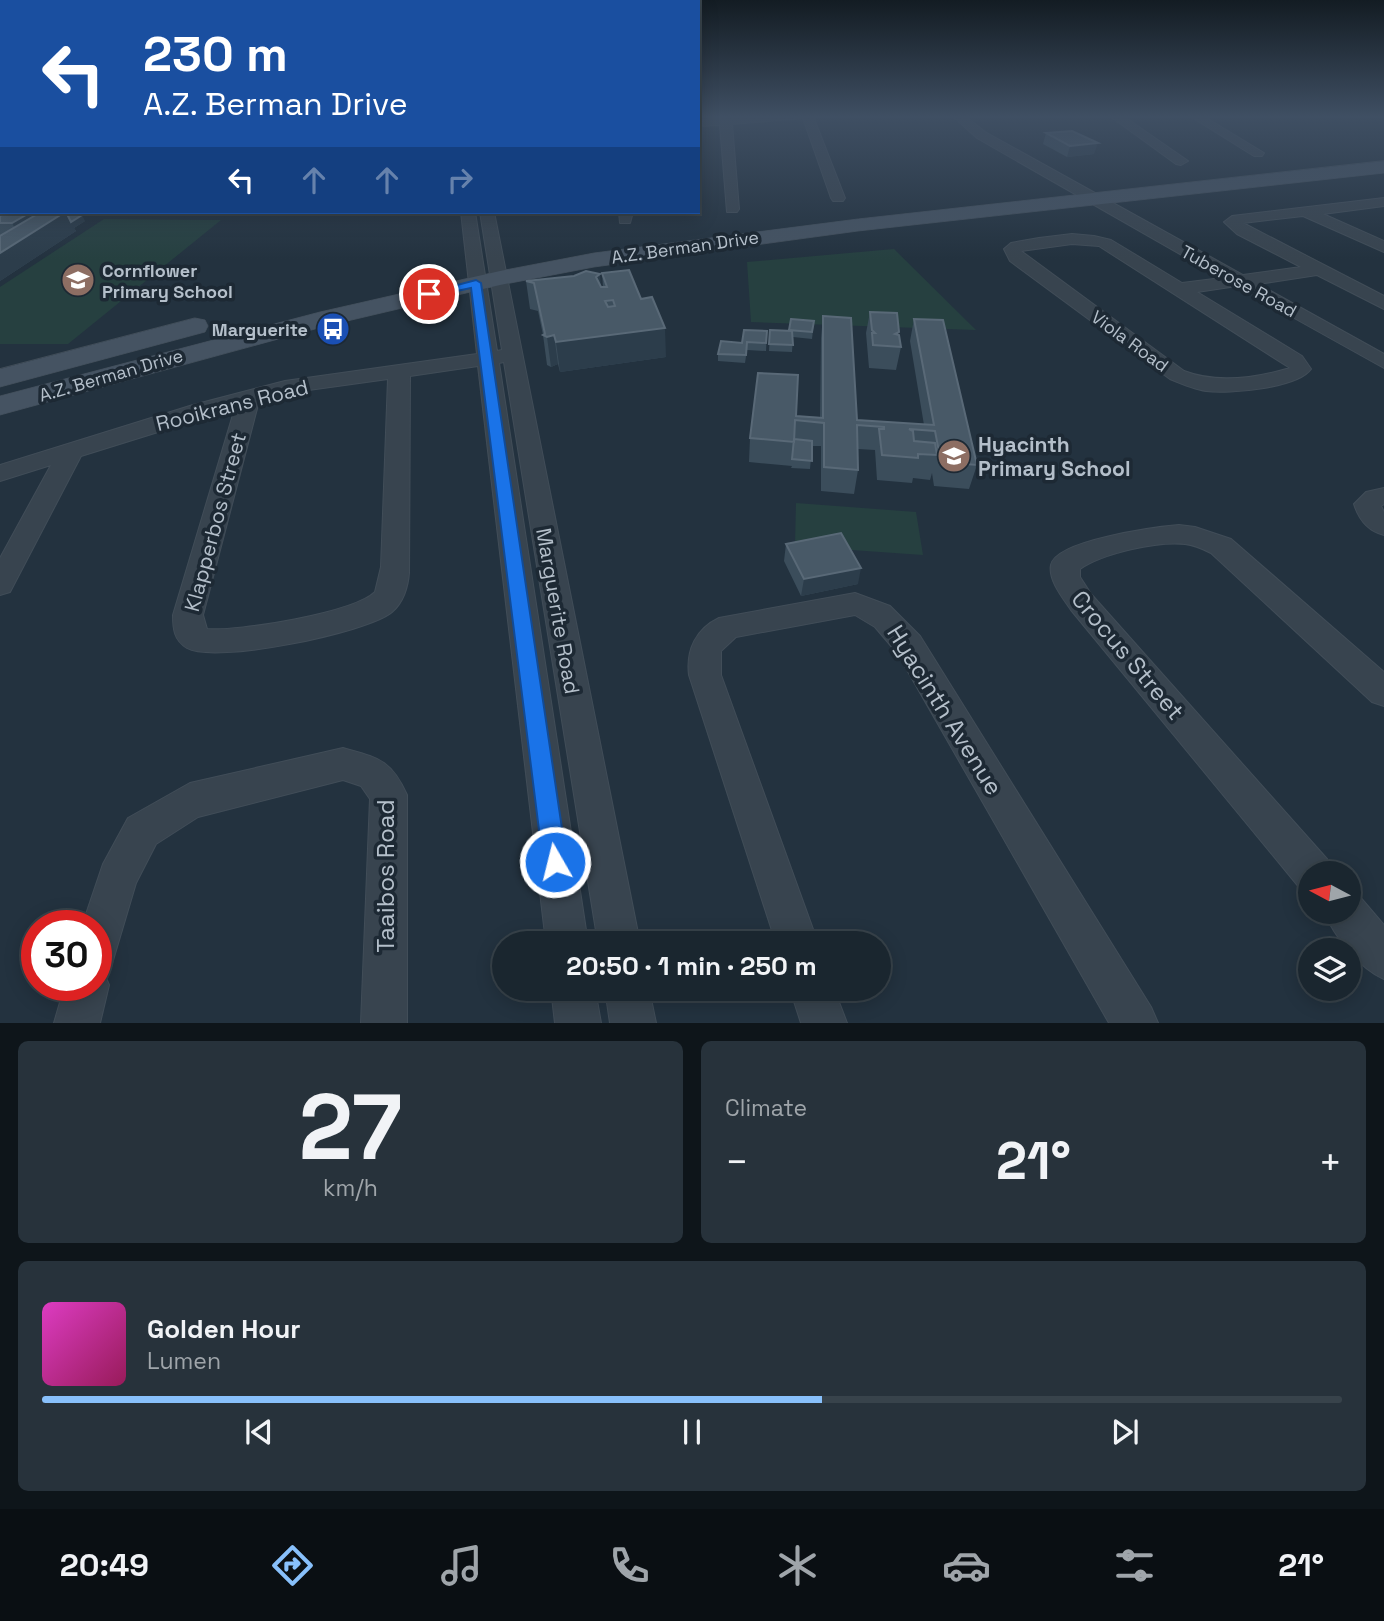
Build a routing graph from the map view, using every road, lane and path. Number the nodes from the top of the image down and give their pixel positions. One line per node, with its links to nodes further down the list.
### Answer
1 (729, 164): 10 (street)
2 (825, 164): 8 (street)
3 (1037, 164): 7 (street)
4 (1045, 164): 7 (street)
5 (1296, 164): 7 (main road, A.Z. Berman Drive)
6 (1384, 167): 7 (main road, A.Z. Berman Drive)
7 (1091, 191): 15 (main road, A.Z. Berman Drive); 17 (street, Tuberose Road); 18 (street, Tuberose Road)
8 (838, 198)
9 (1383, 202): 11 (street)
10 (732, 209)
11 (1303, 211): 14 (street); 16 (street)
12 (469, 214): 15 (street)
13 (487, 214): 15 (street)
14 (1384, 247)
15 (485, 264): 21 (main road, A.Z. Berman Drive); 24 (street, Marguerite Road); 24 (street, Marguerite Road); 29 (main road, A.Z. Berman Drive)
16 (1319, 270): 17 (street); 20 (street)
17 (1259, 277): 18 (street); 23 (street, Tuberose Road)
18 (1237, 280): 19 (street); 25 (street, Tuberose Road)
19 (1179, 289): 19 (street, Viola Road)
20 (1384, 303)
21 (264, 310)
22 (224, 319): 27 (main road, A.Z. Berman Drive)
23 (1384, 345)
24 (499, 357): 26 (street, Rooikrans Road); 39 (street, Marguerite Road); 40 (street, Marguerite Road)
25 (1384, 362)
26 (399, 373): 28 (street, Rooikrans Road); 28 (street, Klapperbos Street)
27 (0, 378)
28 (249, 396): 30 (street, Rooikrans Road)
29 (0, 406)
30 (72, 449): 31 (street, Rooikrans Road); 34 (street)
31 (0, 473)
32 (1384, 496): 33 (street)
33 (1384, 526)
34 (0, 584)
35 (1384, 692): 36 (street, Crocus Street)
36 (1303, 861)
37 (108, 910): 48 (street, Taaibos Road)
38 (1355, 924): 42 (street)
39 (566, 931)
40 (617, 931)
41 (793, 931): 52 (street, Hyacinth Avenue)
42 (1384, 957)
43 (82, 1001): 47 (street)
44 (575, 1001): 49 (street)
45 (629, 1001): 50 (street)
46 (816, 1001): 51 (street)
47 (76, 1023)
48 (384, 1023)
49 (578, 1023)
50 (634, 1023)
51 (824, 1023)
52 (1135, 1023)

